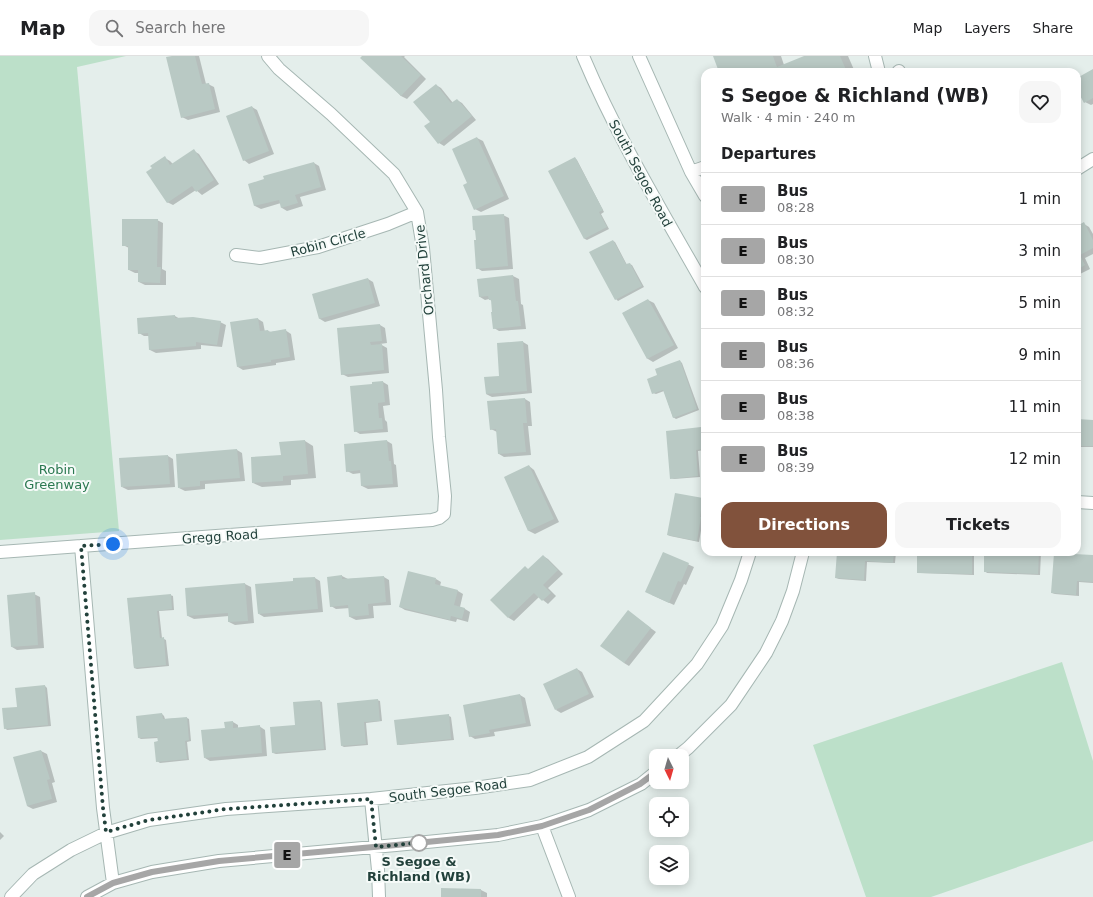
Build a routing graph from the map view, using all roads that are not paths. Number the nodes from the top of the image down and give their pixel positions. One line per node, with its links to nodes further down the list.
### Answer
1 (268, 56): 11 (street, Orchard Drive)
2 (584, 56): 13 (street, South Segoe Road)
3 (639, 56): 9 (street)
4 (875, 56): 5 (street)
5 (878, 68)
6 (1093, 159): 7 (street)
7 (1081, 166)
8 (701, 168): 9 (street)
9 (691, 172): 10 (street)
10 (701, 189)
11 (417, 212): 12 (street, Robin Circle); 16 (street, Orchard Drive)
12 (236, 255)
13 (701, 280)
14 (1081, 502): 15 (street)
15 (1093, 503)
16 (439, 518): 17 (street, Gregg Road)
17 (81, 546): 18 (street, Gregg Road); 25 (street)
18 (0, 552)
19 (749, 556): 23 (street, South Segoe Road)
20 (802, 556): 21 (street)
21 (687, 749)
22 (649, 777): 24 (street)
23 (371, 799): 25 (street, South Segoe Road); 26 (street)
24 (542, 826): 26 (street); 31 (street)
25 (106, 832): 27 (street); 28 (street, South Segoe Road)
26 (376, 847): 27 (street); 30 (street)
27 (113, 883): 29 (street)
28 (11, 897)
29 (87, 897)
30 (379, 897)
31 (569, 897)

